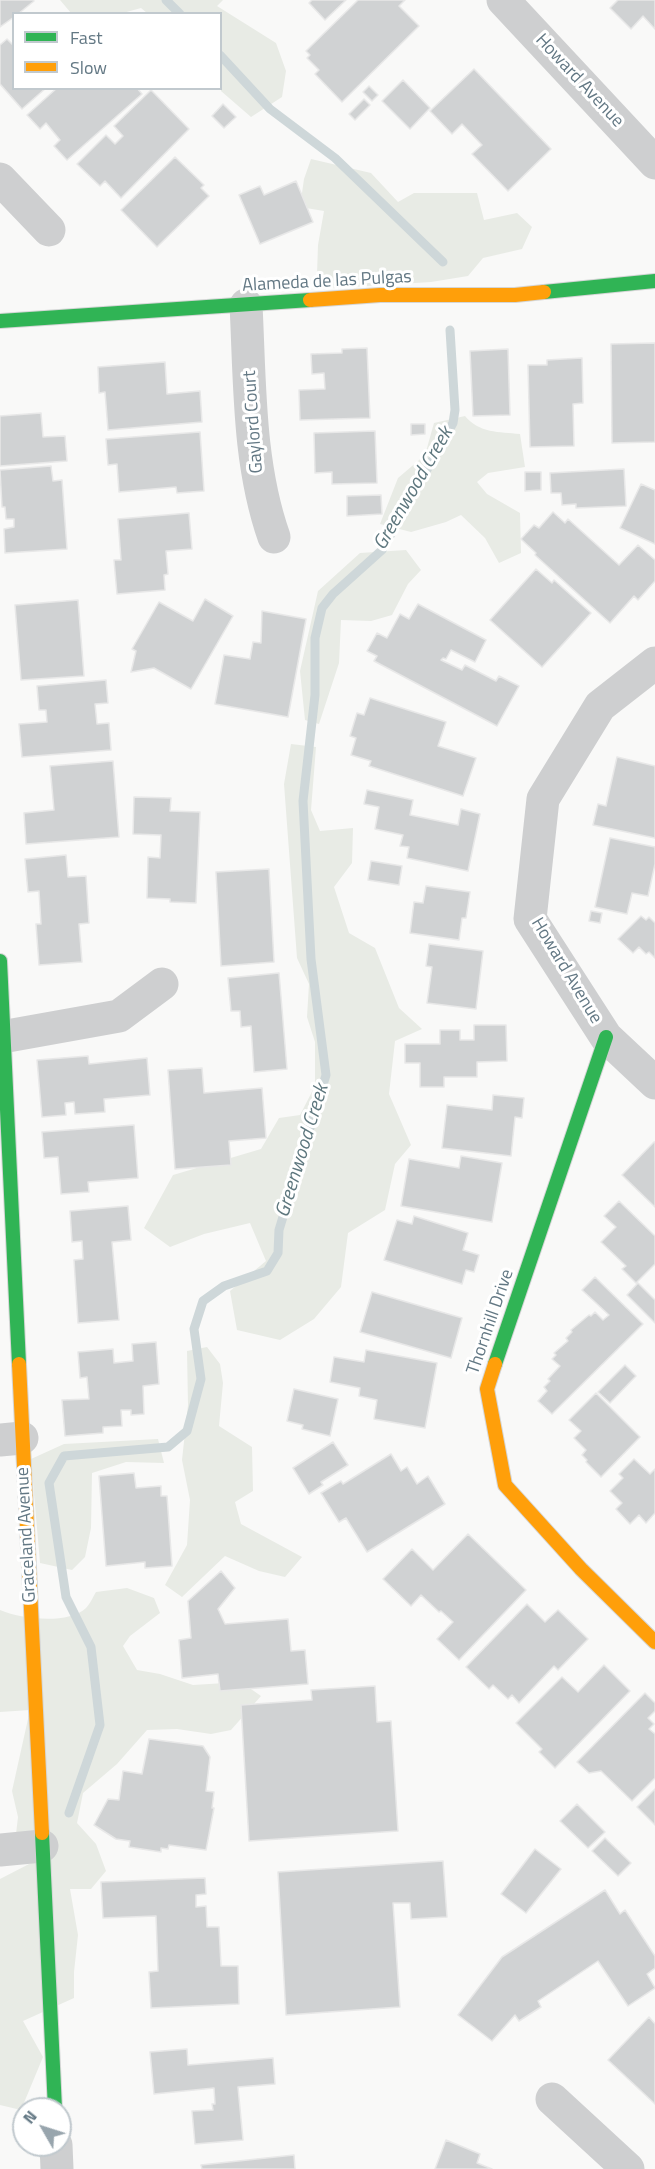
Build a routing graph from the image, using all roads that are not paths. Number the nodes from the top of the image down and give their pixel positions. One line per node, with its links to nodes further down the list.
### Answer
1 (503, 0): 2 (street, Howard Avenue)
2 (655, 163)
3 (0, 179): 4 (street)
4 (49, 230)
5 (655, 282): 6 (street, Alameda de las Pulgas)
6 (246, 304): 7 (street, Alameda de las Pulgas); 8 (street, Gaylord Court)
7 (0, 321)
8 (274, 537)
9 (655, 663): 13 (street, Howard Avenue)
10 (0, 961): 12 (street, Graceland Avenue)
11 (162, 984): 12 (street)
12 (3, 1037): 15 (street, Graceland Avenue)
13 (606, 1037): 14 (street, Howard Avenue); 17 (street, Thornhill Drive)
14 (655, 1083)
15 (4, 1119): 16 (street, Graceland Avenue)
16 (11, 1439): 18 (street, Graceland Avenue)
17 (655, 1641)
18 (42, 1846): 19 (street); 20 (street, Graceland Avenue)
19 (0, 1850)
20 (54, 2097)
21 (552, 2099): 22 (street)
22 (628, 2169)

